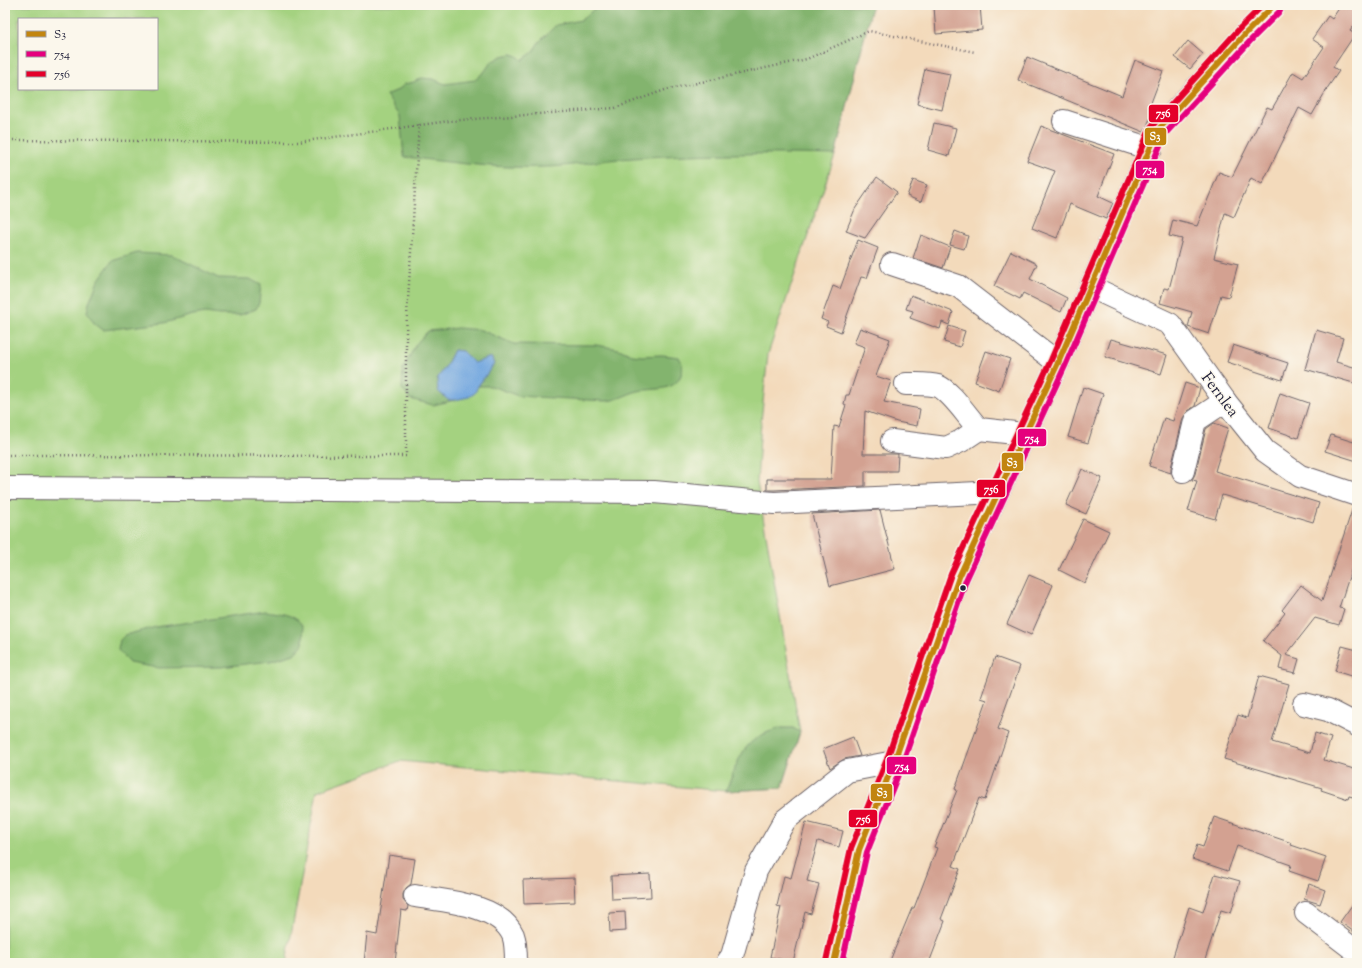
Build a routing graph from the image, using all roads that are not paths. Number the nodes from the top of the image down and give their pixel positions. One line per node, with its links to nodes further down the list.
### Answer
1 (1274, 5): 3 (main road)
2 (1064, 121): 3 (main road)
3 (1150, 149): 5 (main road)
4 (892, 264): 6 (main road)
5 (1090, 287): 6 (main road); 8 (main road, Fernlea)
6 (1058, 363): 10 (main road)
7 (906, 384): 9 (main road)
8 (1226, 401): 12 (main road); 15 (main road, Fernlea)
9 (979, 430): 10 (main road); 11 (main road)
10 (1024, 434): 14 (main road)
11 (892, 441)
12 (1183, 471)
13 (5, 488): 14 (main road)
14 (998, 492): 18 (main road)
15 (1357, 495)
16 (1304, 704): 17 (main road)
17 (1357, 725)
18 (894, 762): 23 (main road); 24 (main road)
19 (416, 896): 22 (main road)
20 (1306, 912): 21 (main road)
21 (1357, 952)
22 (516, 963)
23 (727, 963)
24 (834, 963)

